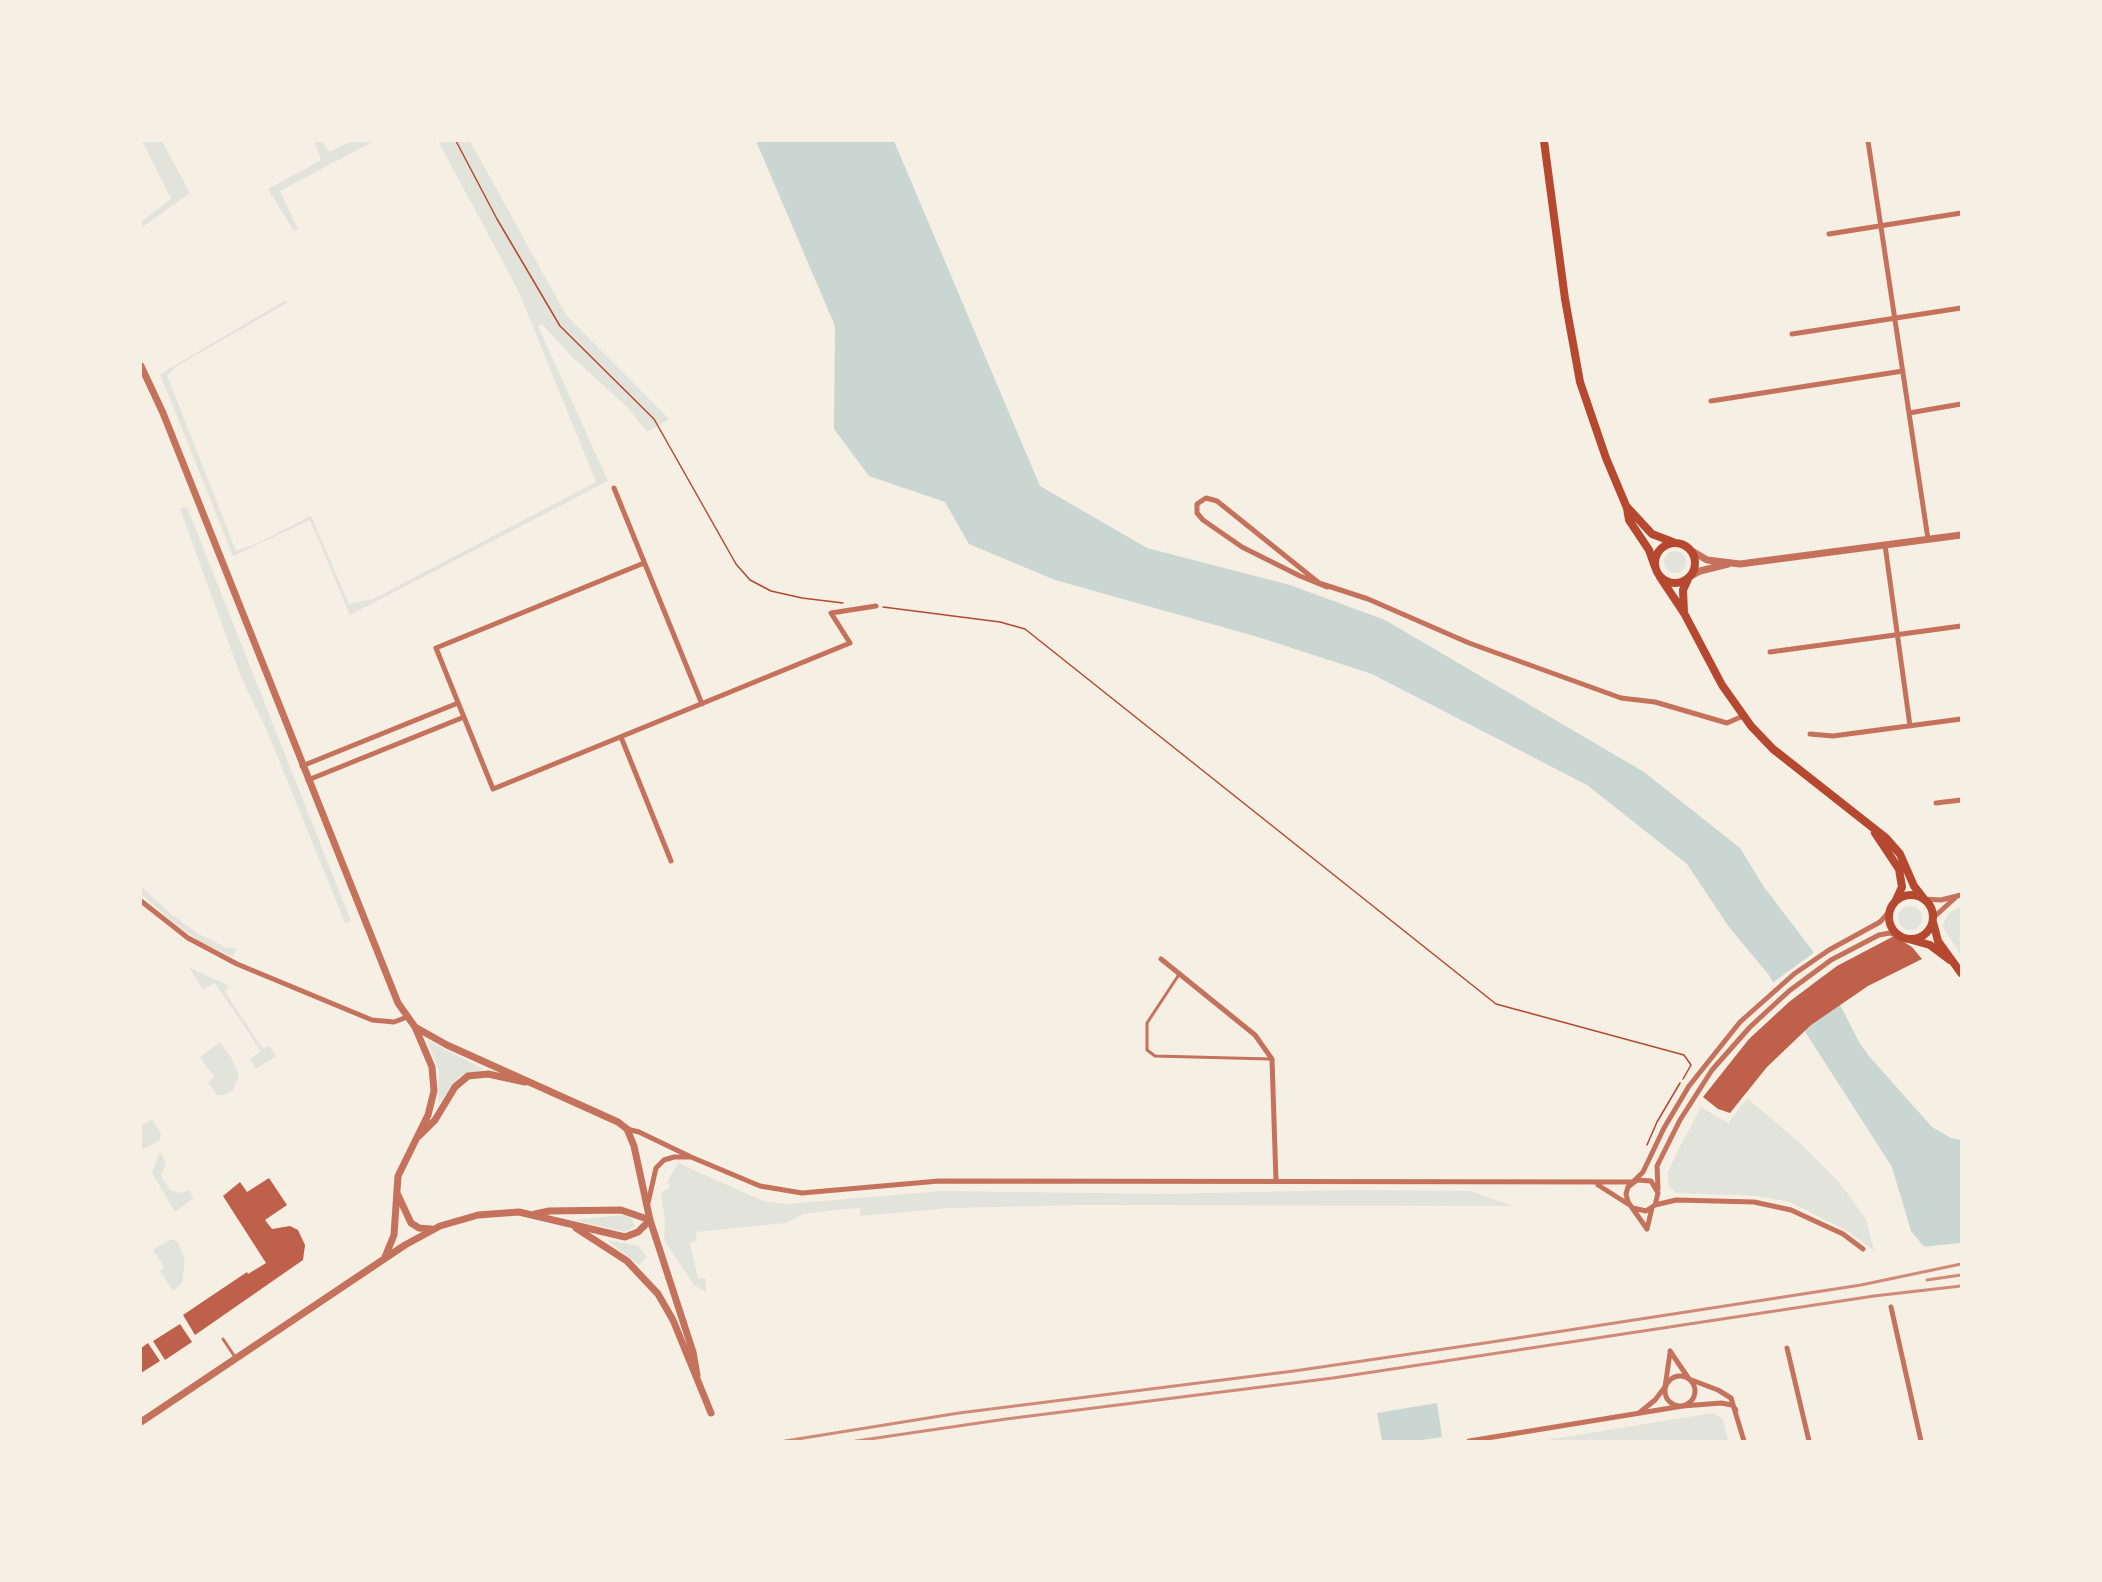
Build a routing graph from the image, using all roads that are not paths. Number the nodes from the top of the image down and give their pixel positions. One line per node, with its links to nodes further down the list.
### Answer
1 (1544, 141): 15 (main road)
2 (1868, 141): 4 (street)
3 (1961, 213): 4 (street)
4 (1881, 226): 5 (street); 7 (street)
5 (1829, 234)
6 (1961, 308): 7 (street)
7 (1895, 318): 8 (street); 10 (street)
8 (1792, 334)
9 (141, 366): 40 (street)
10 (1903, 371): 11 (street); 13 (street)
11 (1711, 401)
12 (1961, 404): 13 (street)
13 (1909, 412): 17 (street)
14 (614, 488): 21 (street)
15 (1627, 507): 18 (main road); 23 (main road)
16 (1961, 535): 17 (street)
17 (1928, 540): 19 (street)
18 (1679, 543): 20 (main road); 23 (main road)
19 (1885, 545): 22 (street); 30 (street)
20 (1692, 551): 22 (street); 24 (main road)
21 (644, 563): 32 (street); 33 (street)
22 (1731, 564): 24 (street)
23 (1655, 567): 25 (main road)
24 (1691, 576): 25 (main road); 28 (main road)
25 (1660, 577): 28 (main road)
26 (1327, 587): 26 (street); 34 (street)
27 (876, 606): 33 (street)
28 (1684, 613): 34 (main road)
29 (1961, 626): 30 (street)
30 (1897, 635): 31 (street); 37 (street)
31 (1770, 652)
32 (458, 703): 35 (street); 40 (street)
33 (702, 704): 39 (street)
34 (1743, 716): 44 (main road)
35 (464, 717): 39 (street); 41 (street)
36 (1961, 719): 37 (street)
37 (1910, 726): 38 (street)
38 (1810, 734)
39 (621, 737): 45 (street)
40 (302, 766): 41 (street)
41 (308, 780): 58 (street)
42 (1961, 800): 43 (street)
43 (1936, 803)
44 (1871, 828): 47 (main road); 49 (main road)
45 (671, 861)
46 (1960, 895): 47 (street); 51 (street)
47 (1924, 899): 49 (main road); 51 (main road)
48 (141, 901): 58 (street)
49 (1895, 902): 50 (main road)
50 (1889, 912): 52 (main road); 66 (street)
51 (1933, 918): 53 (main road); 55 (main road)
52 (1898, 936): 53 (main road); 69 (street)
53 (1908, 939): 55 (main road)
54 (1161, 959): 56 (street)
55 (1950, 960): 57 (main road)
56 (1180, 973): 60 (street); 60 (lane)
57 (1961, 973)
58 (407, 1017): 59 (street)
59 (413, 1025): 61 (street); 63 (street)
60 (1272, 1059): 65 (street)
61 (536, 1085): 62 (street); 63 (street)
62 (627, 1129): 64 (street); 71 (street)
63 (415, 1140): 68 (street)
64 (691, 1157): 65 (street); 71 (street)
65 (1276, 1181): 67 (street)
66 (1633, 1182): 67 (street); 69 (street); 72 (street)
67 (1594, 1183): 72 (street)
68 (396, 1191): 77 (street); 79 (street)
69 (1658, 1191): 70 (street); 73 (street)
70 (1676, 1200): 73 (street); 78 (street)
71 (647, 1205): 75 (street)
72 (1631, 1206): 73 (street); 73 (street)
73 (1653, 1207)
74 (534, 1214): 75 (street); 76 (street); 77 (street)
75 (650, 1220): 76 (street); 84 (street)
76 (575, 1227): 84 (street)
77 (435, 1228): 79 (street)
78 (1863, 1249)
79 (378, 1263): 83 (street)
80 (1891, 1307): 95 (street)
81 (223, 1339): 83 (lane)
82 (1787, 1348): 94 (street)
83 (236, 1358): 91 (street)
84 (697, 1375): 89 (street)
85 (1689, 1379): 86 (street); 86 (street); 87 (street); 88 (street)
86 (1665, 1387): 87 (street); 90 (street)
87 (1682, 1406): 88 (street); 90 (street)
88 (1737, 1410): 93 (street)
89 (711, 1413)
90 (1638, 1413): 92 (street)
91 (141, 1422)
92 (1468, 1441)
93 (1744, 1441)
94 (1809, 1441)
95 (1922, 1441)

